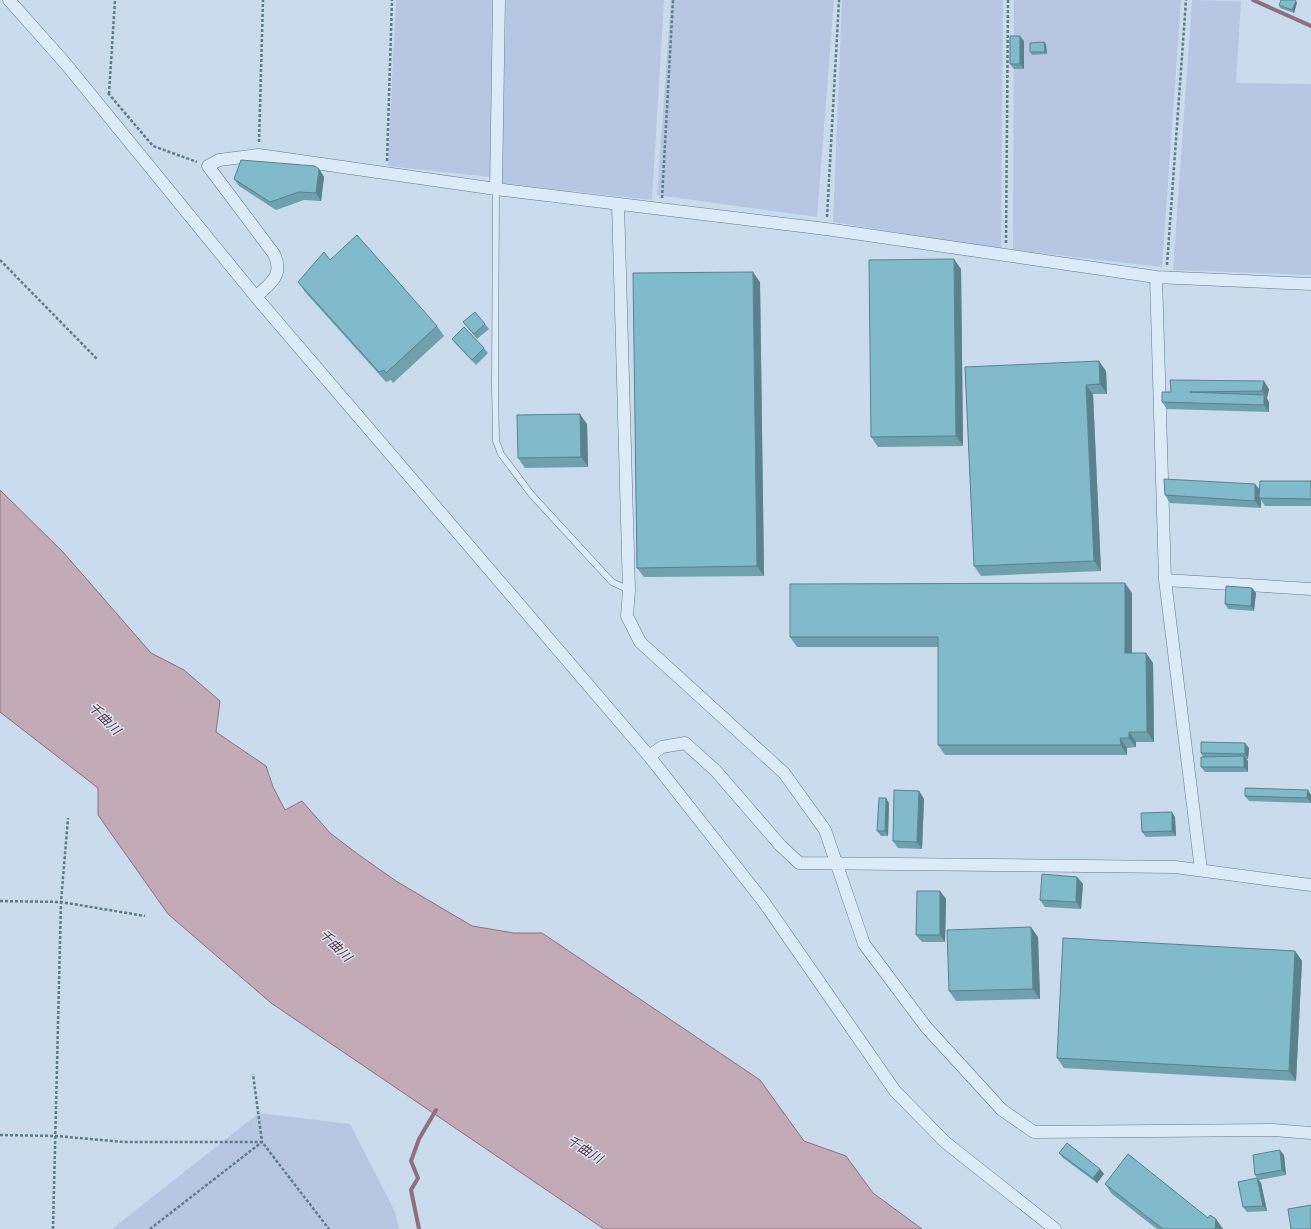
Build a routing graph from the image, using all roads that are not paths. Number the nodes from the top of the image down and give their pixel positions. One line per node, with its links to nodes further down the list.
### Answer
1 (9, 0): 7 (street)
2 (499, 0): 3 (street)
3 (496, 189): 4 (street); 7 (street); 10 (lane)
4 (618, 204): 5 (street); 10 (street)
5 (1156, 277): 6 (street); 8 (street)
6 (1311, 284)
7 (256, 297): 11 (street)
8 (1166, 580): 9 (street); 13 (street)
9 (1311, 589)
10 (629, 590): 12 (street)
11 (649, 756): 12 (street); 16 (street)
12 (837, 864): 13 (street); 15 (street)
13 (1201, 870): 14 (street)
14 (1311, 885)
15 (1311, 1134)
16 (1055, 1229)

